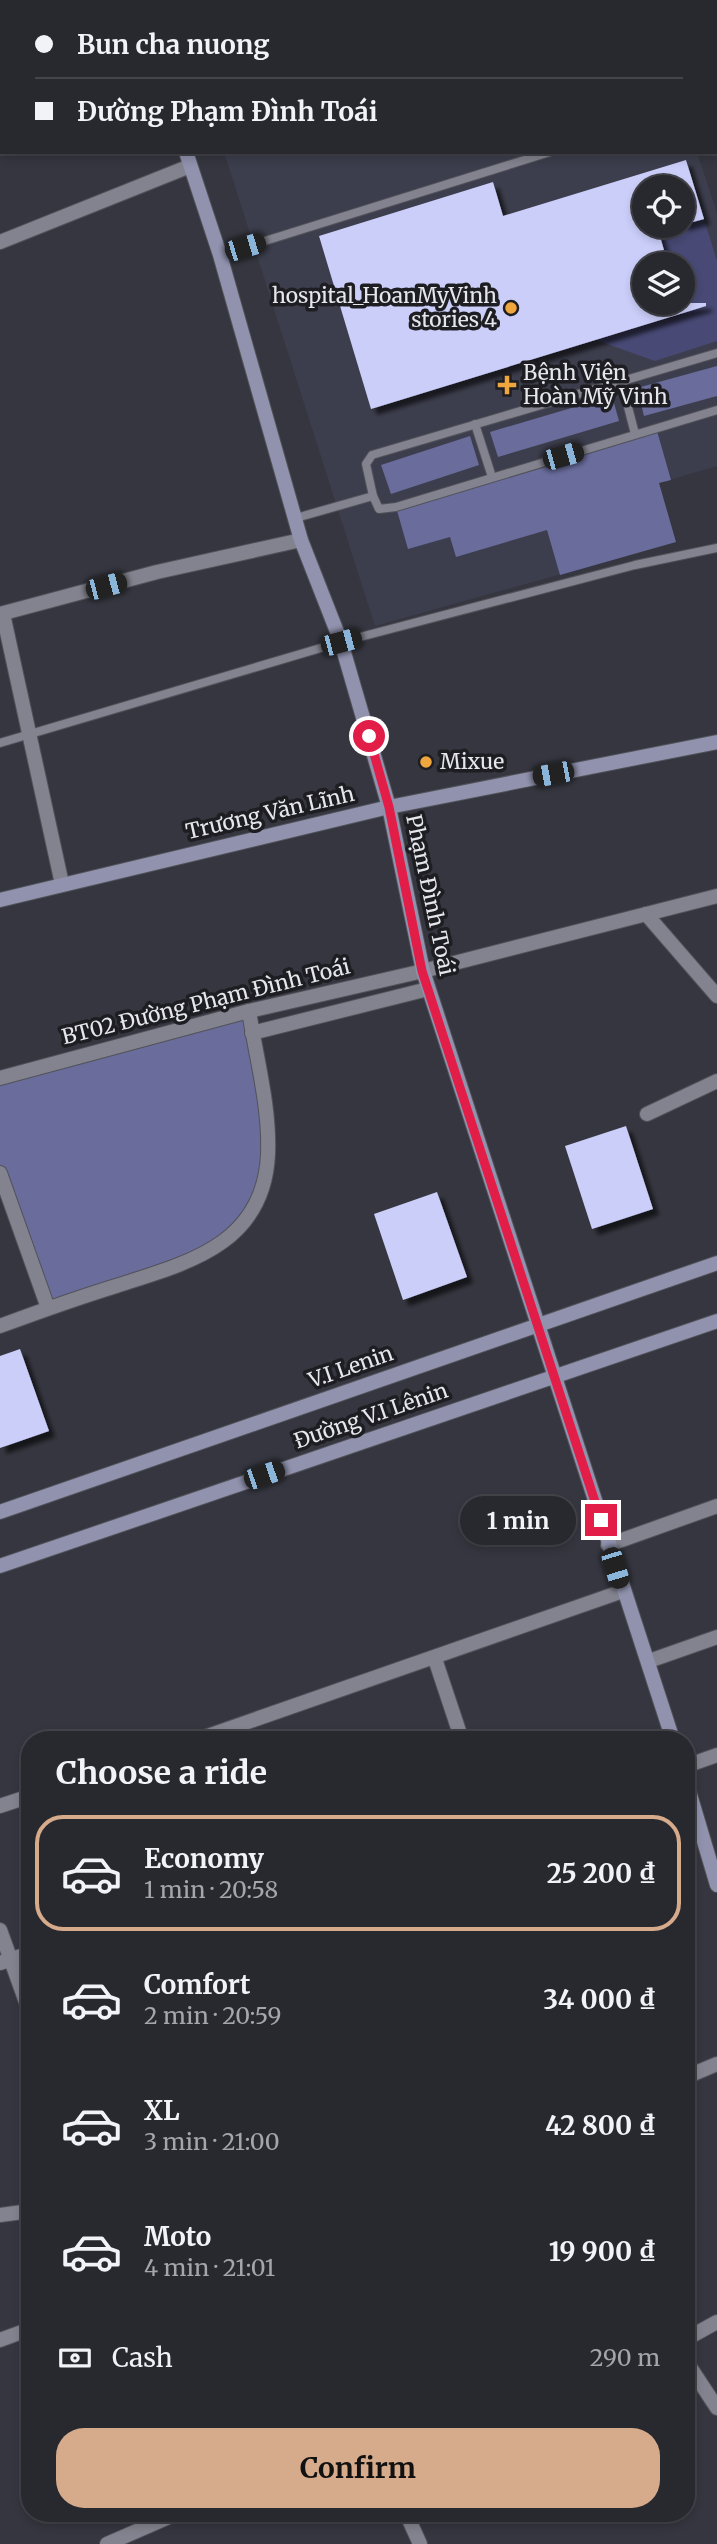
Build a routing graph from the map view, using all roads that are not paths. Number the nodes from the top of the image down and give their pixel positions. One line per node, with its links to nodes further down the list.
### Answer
1 (544, 154): 4 (lane)
2 (188, 159): 3 (street); 4 (street, Phạm Đình Toái)
3 (0, 242)
4 (220, 255): 12 (street, Phạm Đình Toái)
5 (717, 354): 6 (lane)
6 (621, 380): 8 (lane); 9 (lane)
7 (717, 410): 9 (lane)
8 (475, 424): 10 (lane); 11 (lane)
9 (635, 435): 10 (lane)
10 (492, 477): 11 (lane)
11 (373, 496): 12 (lane)
12 (296, 518): 13 (street, Phạm Đình Toái)
13 (301, 540): 15 (street); 16 (street, Phạm Đình Toái)
14 (717, 548): 16 (lane)
15 (1, 614): 17 (street)
16 (341, 642): 17 (lane); 20 (street, Phạm Đình Toái)
17 (30, 736): 19 (lane); 21 (street)
18 (717, 742): 20 (street, Trương Văn Lĩnh)
19 (0, 743)
20 (389, 807): 21 (street, Trương Văn Lĩnh); 25 (street, Phạm Đình Toái)
21 (62, 884): 23 (street, Trương Văn Lĩnh)
22 (717, 896): 24 (street, BT02 Đường Phạm Đình Toái)
23 (0, 900)
24 (646, 914): 25 (street, BT02 Đường Phạm Đình Toái); 27 (street)
25 (422, 971): 26 (street, Phạm Đình Toái); 28 (street, BT02 Đường Phạm Đình Toái)
26 (428, 989): 29 (street, BT02 Đường Phạm Đình Toái); 37 (street, Phạm Đình Toái)
27 (717, 996)
28 (249, 1011): 29 (street); 30 (street, BT02 Đường Phạm Đình Toái)
29 (252, 1033): 35 (street)
30 (0, 1078)
31 (717, 1081): 32 (street)
32 (647, 1114)
33 (0, 1173): 35 (street)
34 (717, 1263): 37 (street, V.I Lenin)
35 (48, 1308): 38 (street)
36 (717, 1321): 39 (street, Đường V.I Lênin)
37 (537, 1324): 39 (street, Phạm Đình Toái); 41 (street, V.I Lenin)
38 (0, 1326)
39 (554, 1375): 42 (street, Phạm Đình Toái); 43 (street, Đường V.I Lênin)
40 (717, 1506): 42 (street)
41 (0, 1512)
42 (608, 1545): 44 (street, Phạm Đình Toái)
43 (0, 1566)
44 (623, 1591): 46 (street); 47 (street, Phạm Đình Toái)
45 (717, 1637): 47 (street)
46 (435, 1659): 48 (street); 49 (street)
47 (649, 1661): 50 (street, Phạm Đình Toái)
48 (223, 1731)
49 (459, 1731)
50 (670, 1731)
51 (717, 1755): 52 (street)
52 (695, 1763)
53 (21, 1799): 54 (street)
54 (0, 1806)
55 (695, 1811): 56 (street)
56 (716, 1880)
57 (0, 1930): 58 (street)
58 (5, 1961): 59 (street)
59 (21, 1994)
60 (717, 2064): 61 (street)
61 (695, 2073)
62 (21, 2212): 63 (street)
63 (0, 2215)
64 (717, 2322): 66 (street)
65 (21, 2332): 67 (street)
66 (695, 2334)
67 (0, 2340)
68 (695, 2375): 69 (street)
69 (717, 2408)
70 (157, 2522): 72 (street)
71 (410, 2522): 73 (street)
72 (107, 2544)
73 (420, 2544)

